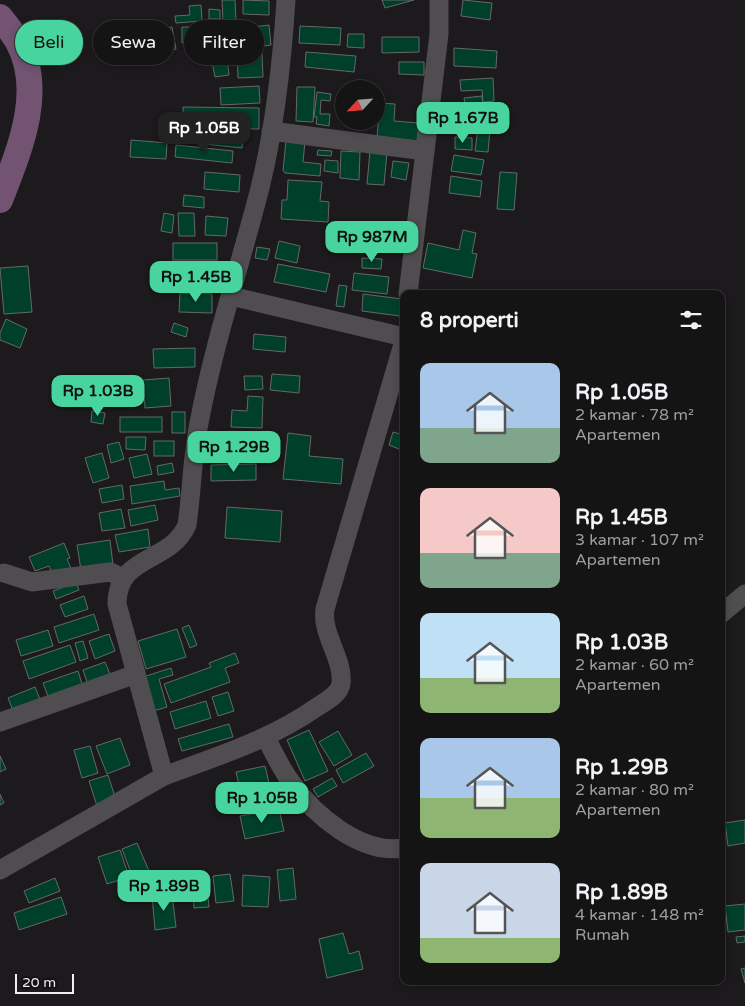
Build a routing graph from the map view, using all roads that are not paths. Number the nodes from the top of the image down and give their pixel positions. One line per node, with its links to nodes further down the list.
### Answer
1 (286, 0): 4 (street)
2 (439, 0): 5 (street)
3 (0, 17): 6 (main road)
4 (271, 131): 5 (street); 8 (street)
5 (425, 152): 7 (street)
6 (0, 200)
7 (408, 290)
8 (231, 296): 9 (street); 12 (street)
9 (400, 336)
10 (400, 355): 17 (street)
11 (4, 573): 12 (street)
12 (123, 578): 15 (street)
13 (745, 594): 14 (street)
14 (725, 611)
15 (136, 674): 16 (street); 18 (street)
16 (0, 722)
17 (266, 738): 18 (street); 19 (street)
18 (164, 776): 20 (street)
19 (400, 848)
20 (0, 870)

